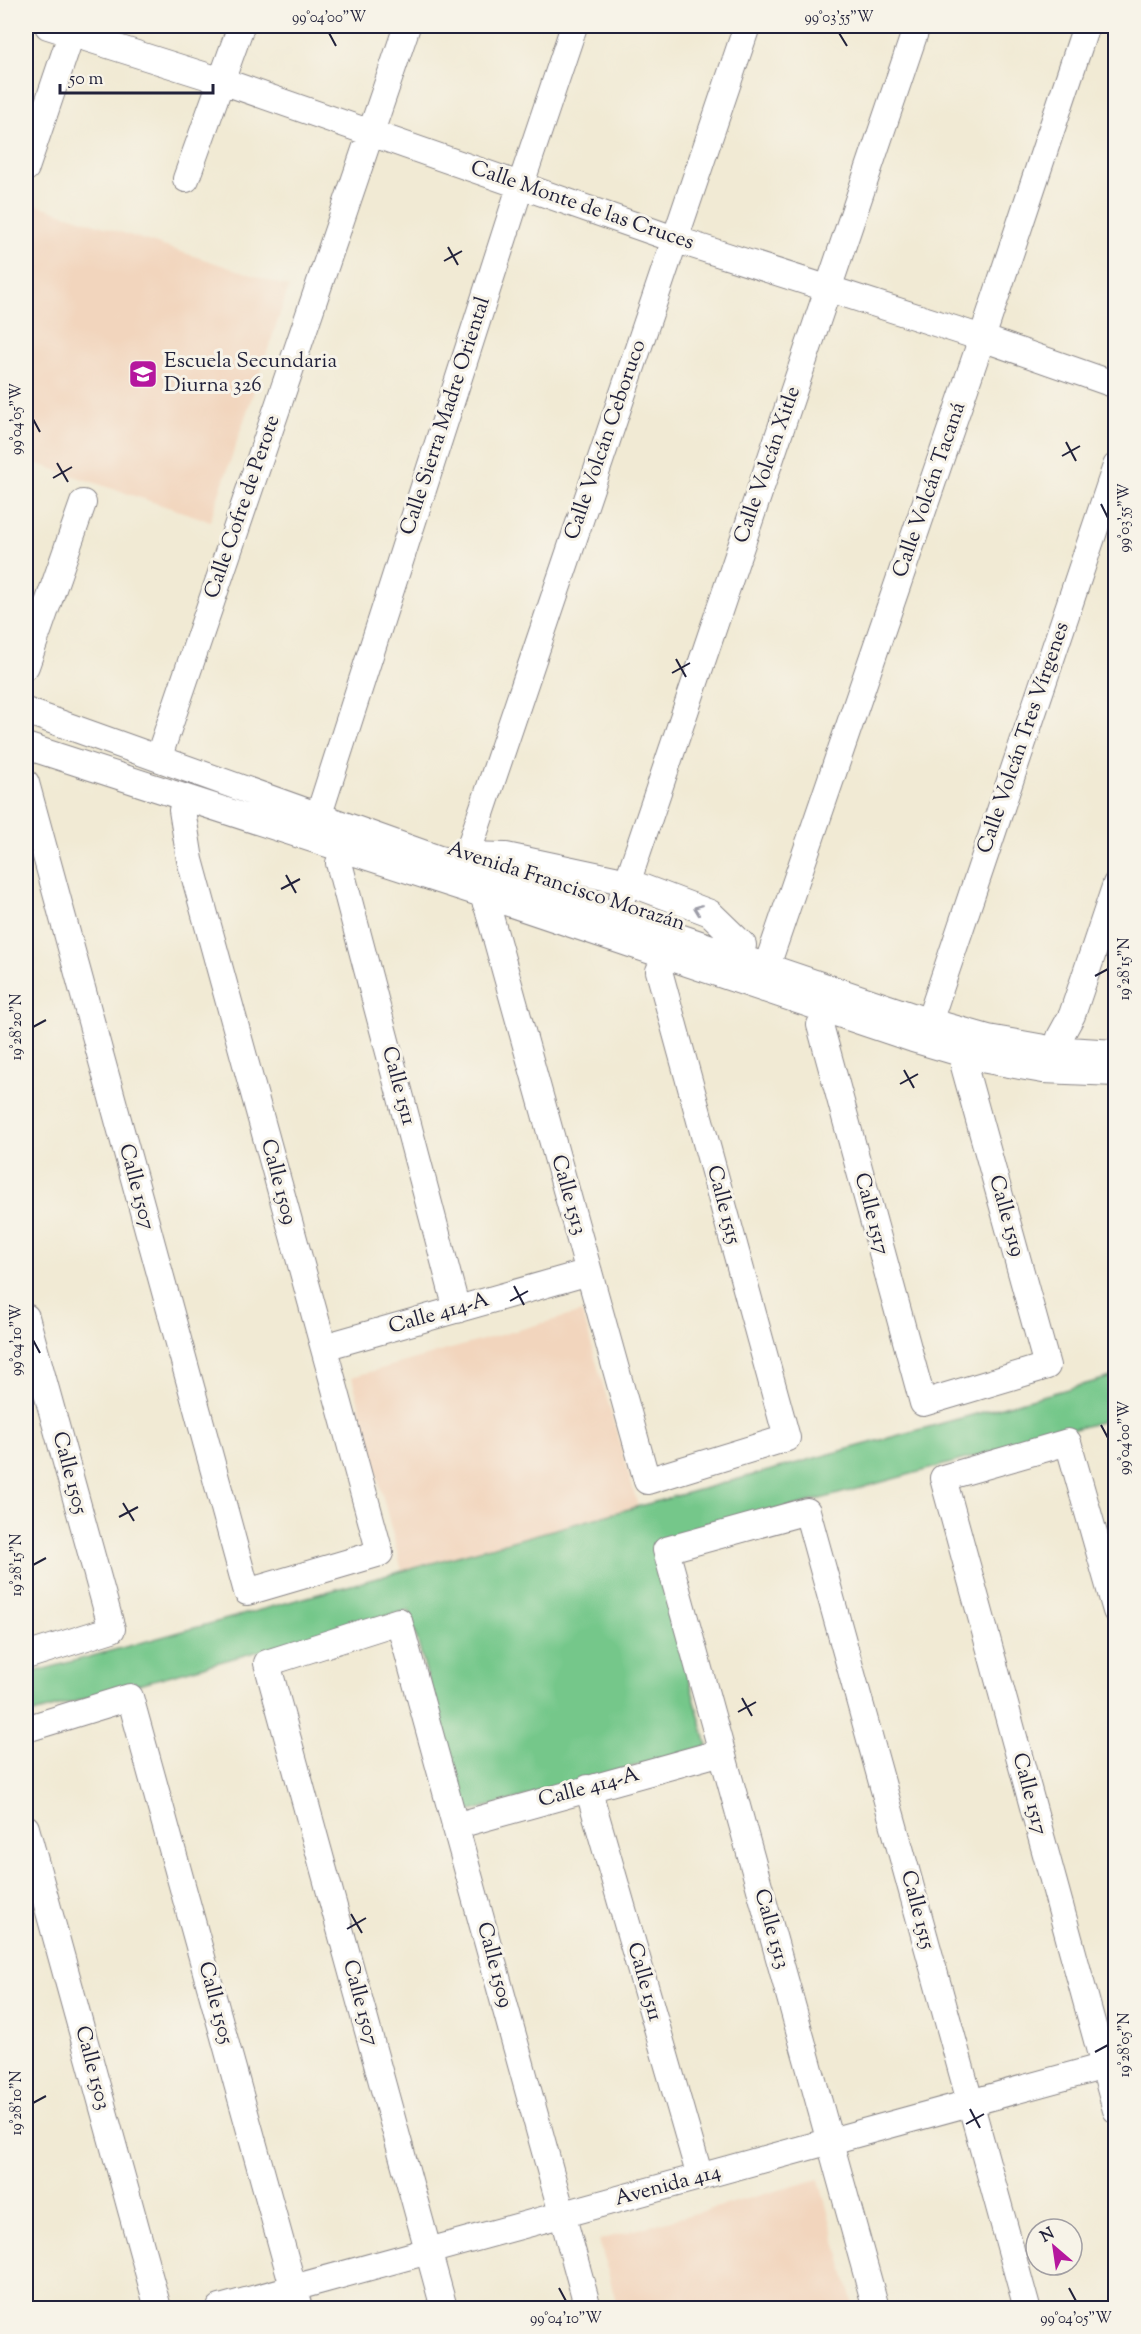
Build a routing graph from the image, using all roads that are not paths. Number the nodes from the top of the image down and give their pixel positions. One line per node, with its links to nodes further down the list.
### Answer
1 (48, 26): 8 (street, Calle Monte de las Cruces)
2 (241, 26): 9 (street)
3 (407, 26): 10 (street, Calle Cofre de Perote)
4 (574, 26): 13 (street, Calle Sierra Madre Oriental)
5 (747, 26): 14 (street, Calle Volcán Ceboruco)
6 (917, 26): 15 (street, Calle Volcán Xitle)
7 (1086, 26): 16 (street, Calle Volcán Tacaná)
8 (73, 29): 9 (street, Calle Monte de las Cruces); 11 (street)
9 (222, 81): 10 (street, Calle Monte de las Cruces); 12 (street)
10 (370, 133): 13 (street, Calle Monte de las Cruces); 24 (street, Calle Cofre de Perote)
11 (26, 168)
12 (186, 179)
13 (521, 184): 14 (street, Calle Monte de las Cruces); 27 (street, Calle Sierra Madre Oriental)
14 (674, 239): 15 (street, Calle Monte de las Cruces); 29 (street, Calle Volcán Ceboruco)
15 (828, 286): 16 (street, Calle Monte de las Cruces); 32 (street, Calle Volcán Xitle)
16 (982, 338): 17 (street, Calle Monte de las Cruces); 34 (street, Calle Volcán Tacaná)
17 (1116, 385)
18 (1116, 466): 36 (street, Calle Volcán Tres Vírgenes)
19 (83, 503): 20 (street)
20 (26, 666)
21 (26, 701): 24 (street, Avenida Francisco Morazán)
22 (26, 711): 29 (street)
23 (26, 746): 33 (street)
24 (161, 750): 27 (street, Avenida Francisco Morazán)
25 (26, 760): 28 (street)
26 (26, 783): 50 (street, Calle 1507)
27 (321, 808): 29 (street, Avenida Francisco Morazán)
28 (182, 810): 30 (street); 46 (street, Calle 1509)
29 (470, 861): 32 (street, Avenida Francisco Morazán); 33 (street, Calle 1513); 40 (street)
30 (339, 863): 33 (street); 44 (street, Calle 1511)
31 (1116, 884): 38 (street)
32 (624, 893): 34 (street, Avenida Francisco Morazán, one-way to 32)
33 (485, 902): 35 (street); 42 (street); 43 (street, Calle 1513)
34 (771, 954): 36 (street, Avenida Francisco Morazán)
35 (659, 971): 37 (street); 48 (street, Calle 1515)
36 (933, 1010): 38 (street, Avenida Francisco Morazán)
37 (820, 1025): 41 (street); 47 (street, Calle 1517)
38 (1060, 1037): 39 (street, Avenida Francisco Morazán)
39 (1116, 1038)
40 (1116, 1053)
41 (964, 1066): 42 (street); 47 (street, Calle 1519)
42 (1115, 1085)
43 (589, 1272): 44 (street, Calle 414-A); 48 (street, Calle 1513)
44 (457, 1310): 46 (street, Calle 414-A)
45 (26, 1317): 52 (street, Calle 1505)
46 (324, 1347): 50 (street, Calle 1509)
47 (1047, 1366)
48 (647, 1481)
49 (666, 1550): 55 (street, Calle 1513); 60 (street, Calle 1515)
50 (380, 1553)
51 (1116, 1611): 59 (street, Calle 1517)
52 (26, 1656)
53 (267, 1664): 57 (street, Calle 1509); 65 (street, Calle 1507)
54 (26, 1729): 66 (street, Calle 1505)
55 (722, 1752): 56 (street, Calle 414-A); 62 (street, Calle 1513)
56 (588, 1788): 57 (street, Calle 414-A); 63 (street, Calle 1511)
57 (455, 1826): 64 (street, Calle 1509)
58 (26, 1828): 67 (street, Calle 1503)
59 (1110, 2064): 60 (street, Avenida 414); 61 (street, Calle 1517)
60 (970, 2103): 62 (street, Avenida 414); 72 (street, Calle 1515)
61 (1116, 2110)
62 (830, 2141): 63 (street, Avenida 414); 71 (street, Calle 1513)
63 (700, 2177): 64 (street, Avenida 414)
64 (562, 2214): 65 (street, Avenida 414); 70 (street, Calle 1509)
65 (428, 2251): 66 (street, Avenida 414); 69 (street, Calle 1507)
66 (296, 2298): 68 (street, Avenida 414)
67 (158, 2308)
68 (220, 2308)
69 (444, 2308)
70 (588, 2308)
71 (876, 2308)
72 (1027, 2308)

